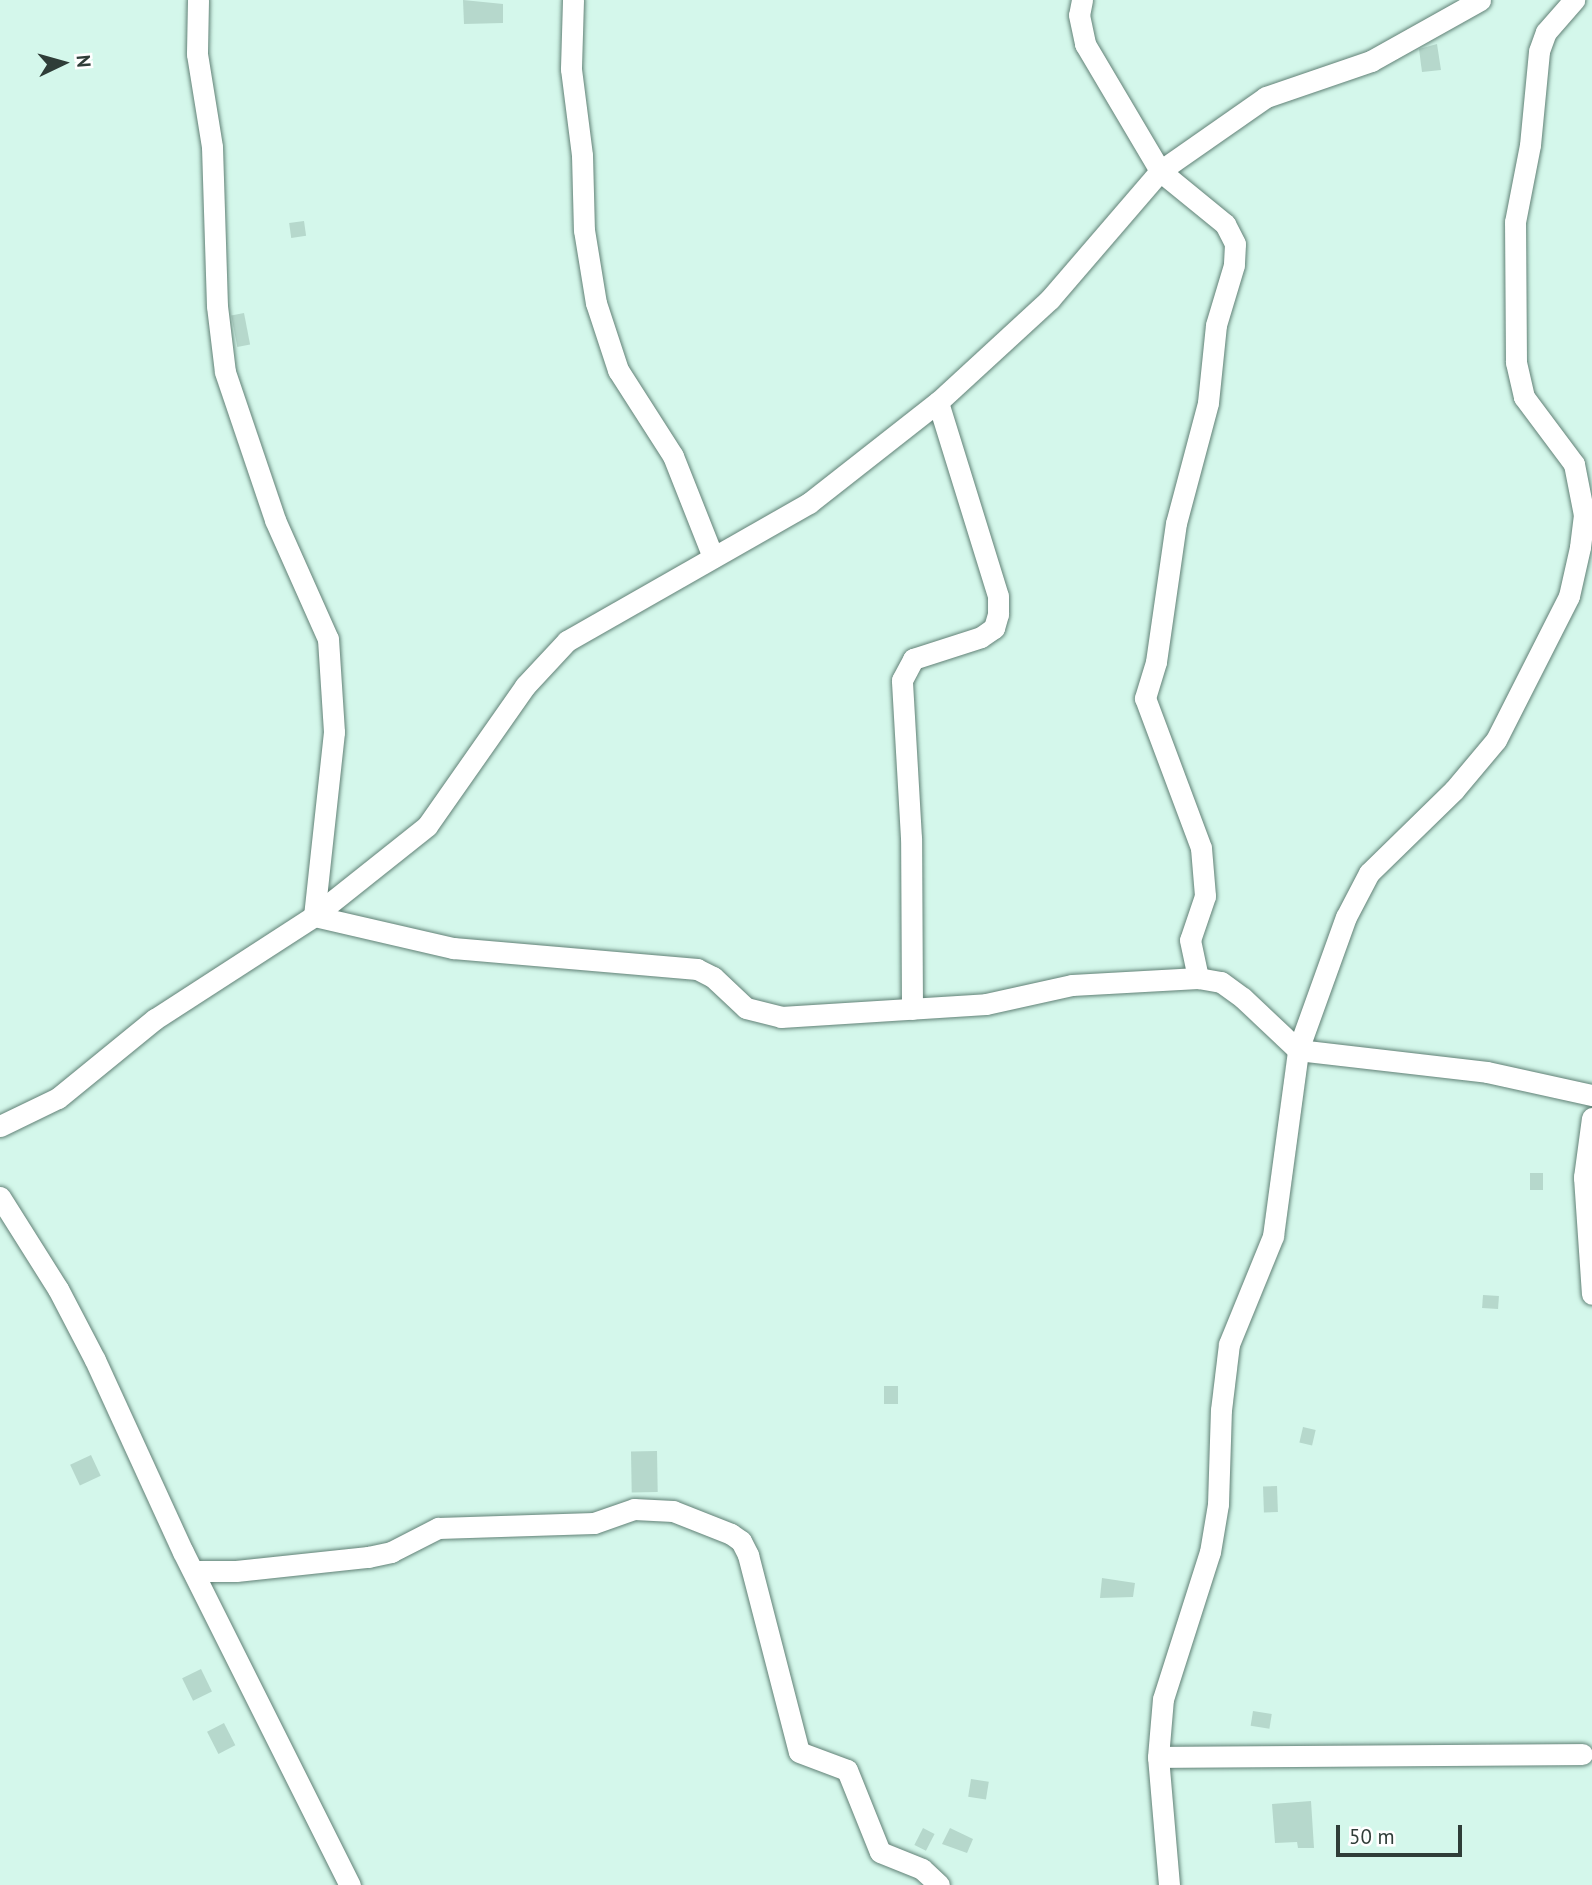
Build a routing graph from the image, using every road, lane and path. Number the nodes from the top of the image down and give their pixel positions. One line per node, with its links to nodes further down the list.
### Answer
1 (198, 0): 10 (street)
2 (573, 0): 9 (street)
3 (1082, 0): 6 (street)
4 (1480, 0): 6 (street)
5 (1574, 0): 8 (street)
6 (1160, 171): 7 (street); 11 (street)
7 (938, 402): 9 (street); 12 (street)
8 (1583, 466): 13 (street)
9 (713, 557): 10 (street)
10 (314, 916): 12 (street); 16 (street)
11 (1198, 978): 12 (street); 13 (street)
12 (912, 1009)
13 (1298, 1050): 14 (street); 21 (street)
14 (1592, 1096)
15 (1592, 1118): 18 (street)
16 (0, 1126)
17 (0, 1197): 19 (street)
18 (1592, 1294)
19 (194, 1571): 22 (street); 23 (street)
20 (1582, 1754): 21 (street)
21 (1158, 1757): 24 (street)
22 (351, 1885)
23 (939, 1885)
24 (1169, 1885)

